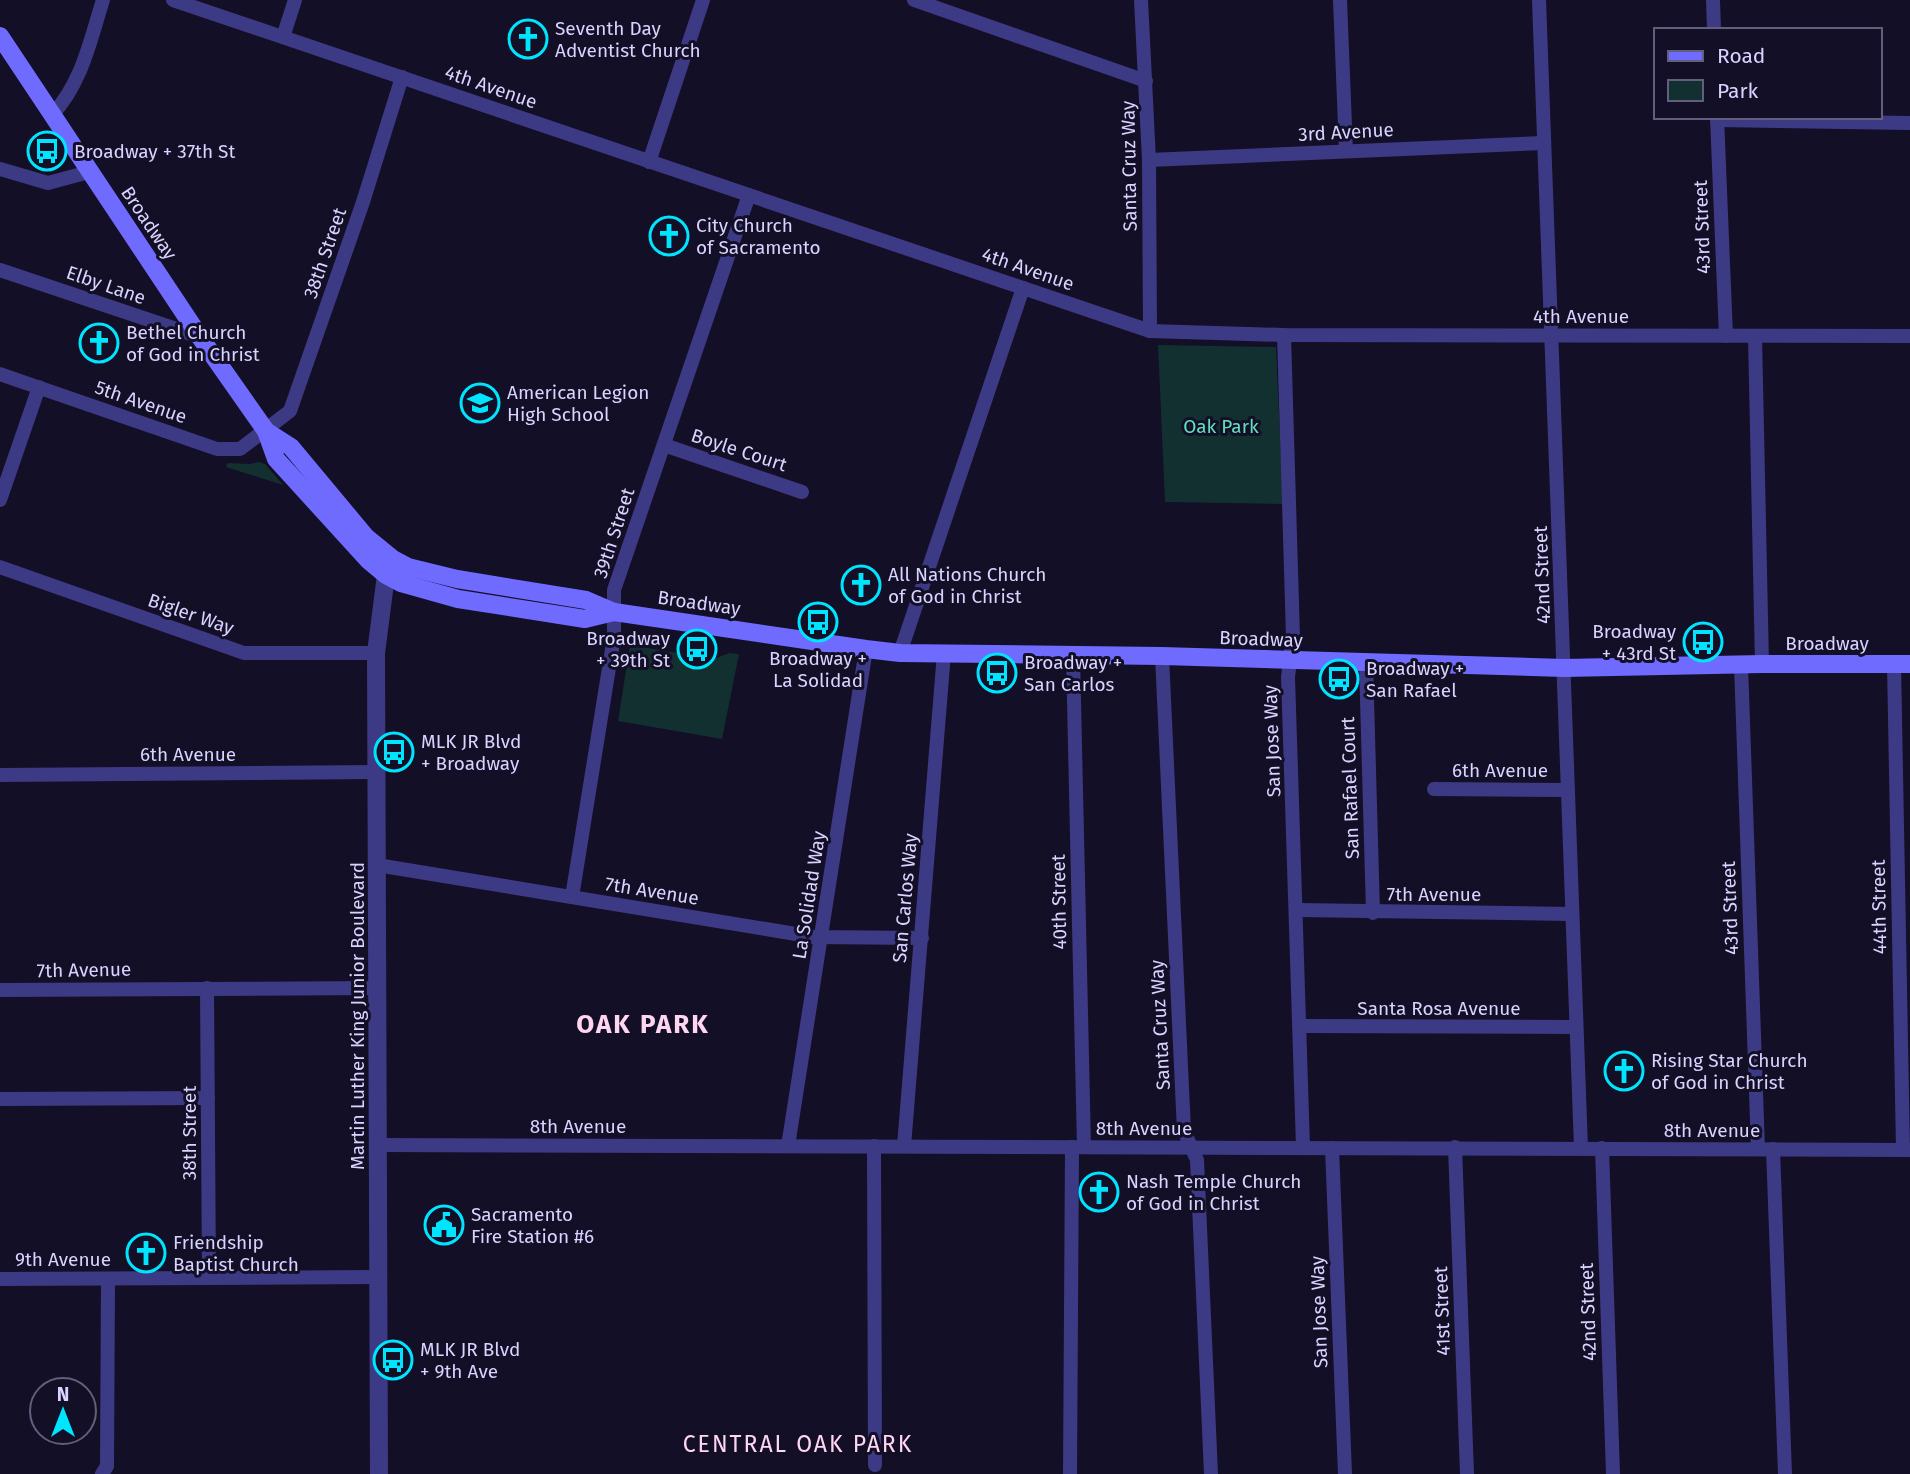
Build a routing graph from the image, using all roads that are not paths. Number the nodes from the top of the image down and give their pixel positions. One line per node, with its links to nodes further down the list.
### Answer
1 (103, 0): 15 (street)
2 (173, 0): 12 (street, 4th Avenue)
3 (295, 0): 12 (street)
4 (703, 0): 21 (street)
5 (914, 0): 14 (street)
6 (1141, 0): 14 (street, Santa Cruz Way)
7 (1340, 0): 19 (street)
8 (1539, 0): 18 (street, 42nd Street)
9 (1713, 0): 10 (street)
10 (1714, 28)
11 (0, 36): 15 (main road, Broadway)
12 (283, 37): 13 (street, 4th Avenue)
13 (402, 77): 21 (street, 4th Avenue); 36 (street, 38th Street)
14 (1146, 81): 20 (street, Santa Cruz Way)
15 (52, 115): 23 (main road, Broadway)
16 (1717, 119): 17 (street); 30 (street, 43rd Street)
17 (1910, 123)
18 (1544, 142): 19 (street, 3rd Avenue); 29 (street, 42nd Street)
19 (1346, 152): 20 (street, 3rd Avenue)
20 (1149, 160): 27 (street, Santa Cruz Way)
21 (649, 162): 24 (street, 4th Avenue)
22 (0, 169): 23 (street)
23 (89, 172): 33 (main road, Broadway)
24 (749, 195): 26 (street, 4th Avenue); 37 (street, 39th Street)
25 (0, 270): 33 (street, Elby Lane)
26 (1023, 288): 27 (street, 4th Avenue); 45 (street)
27 (1150, 331): 28 (street, 4th Avenue)
28 (1284, 334): 29 (street, 4th Avenue); 49 (street, San Jose Way)
29 (1551, 335): 30 (street, 4th Avenue); 54 (street, 42nd Street)
30 (1726, 336): 31 (street, 4th Avenue)
31 (1755, 336): 32 (street, 4th Avenue); 52 (street)
32 (1910, 336)
33 (200, 337): 36 (main road, Broadway)
34 (0, 374): 35 (street, 5th Avenue)
35 (38, 387): 36 (street, 5th Avenue); 39 (street)
36 (266, 431): 41 (main road, Broadway)
37 (664, 445): 38 (street, Boyle Court); 42 (street, 39th Street)
38 (802, 492)
39 (0, 499)
40 (0, 567): 44 (street, Bigler Way)
41 (390, 567): 42 (main road, Broadway); 44 (street, Martin Luther King Junior Boulevard)
42 (614, 612): 43 (main road, Broadway); 60 (street, 39th Street)
43 (866, 649): 45 (main road, Broadway); 64 (street, La Solidad Way)
44 (376, 653): 55 (street, Martin Luther King Junior Boulevard)
45 (900, 653): 46 (main road, Broadway)
46 (944, 653): 47 (main road, Broadway); 65 (street, San Carlos Way)
47 (1073, 656): 48 (main road, Broadway); 77 (street, 40th Street)
48 (1162, 656): 49 (main road, Broadway); 78 (street, Santa Cruz Way)
49 (1290, 661): 50 (main road, Broadway); 61 (street, San Jose Way)
50 (1366, 663): 54 (main road, Broadway); 62 (street, San Rafael Court)
51 (1741, 664): 52 (main road, Broadway); 54 (main road, Broadway); 84 (street, 43rd Street)
52 (1762, 664): 53 (main road, Broadway)
53 (1902, 664): 86 (street, 44th Street)
54 (1564, 668): 58 (street, 42nd Street)
55 (376, 772): 56 (street, 6th Avenue); 59 (street, Martin Luther King Junior Boulevard)
56 (0, 775)
57 (1434, 789): 58 (street, 6th Avenue)
58 (1567, 790): 63 (street, 42nd Street)
59 (377, 865): 60 (street, 7th Avenue); 67 (street, Martin Luther King Junior Boulevard)
60 (572, 897): 64 (street, 7th Avenue)
61 (1297, 910): 62 (street, 7th Avenue); 69 (street, San Jose Way)
62 (1373, 913): 63 (street, 7th Avenue)
63 (1572, 914): 70 (street, 42nd Street)
64 (823, 937): 65 (street, 7th Avenue); 74 (street, La Solidad Way)
65 (922, 937): 76 (street, San Carlos Way)
66 (207, 988): 67 (street, 7th Avenue); 68 (street, 7th Avenue); 71 (street, 38th Street)
67 (379, 988): 73 (street, Martin Luther King Junior Boulevard)
68 (0, 990)
69 (1301, 1026): 70 (street, Santa Rosa Avenue); 79 (street, San Jose Way)
70 (1576, 1027): 82 (street, 42nd Street)
71 (208, 1098): 72 (street); 88 (street, 38th Street)
72 (0, 1100)
73 (379, 1145): 74 (street, 8th Avenue); 87 (street, Martin Luther King Junior Boulevard)
74 (788, 1146): 75 (street, 8th Avenue)
75 (874, 1146): 76 (street, 8th Avenue); 91 (street)
76 (904, 1146): 77 (street, 8th Avenue)
77 (1078, 1147): 78 (street, 8th Avenue); 94 (street, 40th Street)
78 (1190, 1147): 79 (street, 8th Avenue); 95 (street, Santa Cruz Way)
79 (1303, 1147): 81 (street, 8th Avenue)
80 (1455, 1147): 81 (street, 8th Avenue); 82 (street, 8th Avenue); 97 (street, 41st Street)
81 (1332, 1148): 96 (street, San Jose Way)
82 (1581, 1148): 83 (street, 8th Avenue)
83 (1602, 1148): 84 (street, 8th Avenue); 98 (street, 42nd Street)
84 (1758, 1149): 85 (street, 8th Avenue)
85 (1773, 1149): 86 (street, 8th Avenue); 99 (street)
86 (1906, 1150)
87 (378, 1277): 88 (street, 9th Avenue); 93 (street, Martin Luther King Junior Boulevard)
88 (209, 1278): 90 (street, 9th Avenue)
89 (0, 1279): 90 (street, 9th Avenue)
90 (108, 1279): 92 (street)
91 (875, 1465)
92 (103, 1474)
93 (379, 1474)
94 (1070, 1474)
95 (1211, 1474)
96 (1345, 1474)
97 (1467, 1474)
98 (1613, 1474)
99 (1785, 1474)

